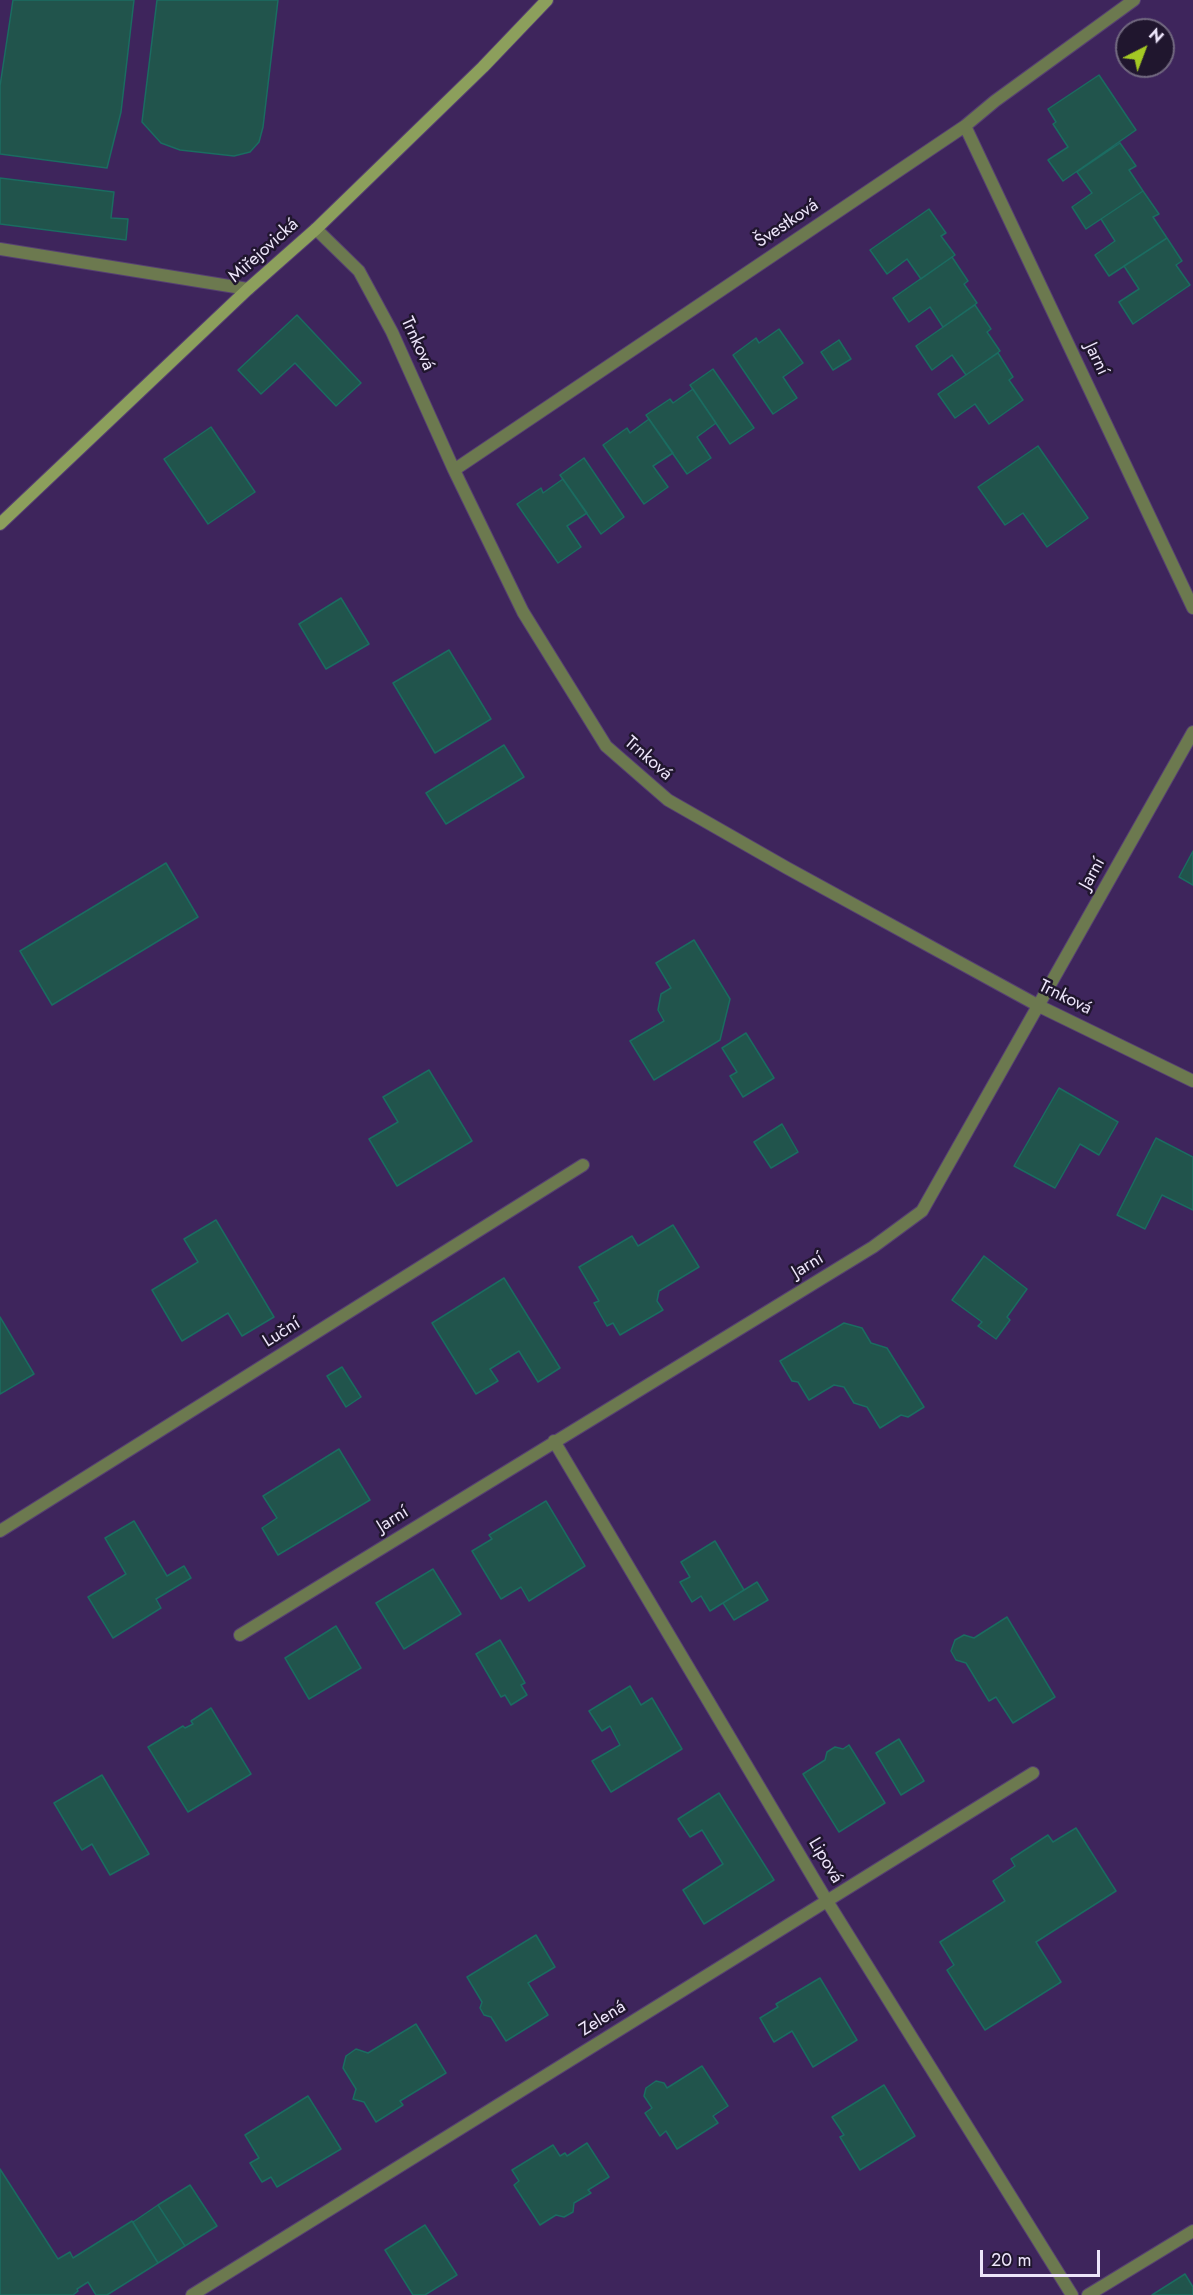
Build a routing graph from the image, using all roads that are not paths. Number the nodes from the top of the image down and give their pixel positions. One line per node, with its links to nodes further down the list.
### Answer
1 (547, 0): 4 (street, Miřejovická)
2 (1134, 0): 3 (street, Švestková)
3 (965, 126): 7 (street, Švestková); 9 (street, Jarní)
4 (316, 229): 6 (street, Miřejovická); 7 (street, Trnková)
5 (0, 249): 6 (street)
6 (248, 289): 8 (street, Miřejovická)
7 (454, 470): 11 (street, Trnková)
8 (0, 524)
9 (1193, 608)
10 (1193, 732): 11 (street, Jarní)
11 (1039, 1006): 12 (street, Trnková); 14 (street, Jarní)
12 (1193, 1081)
13 (583, 1164): 15 (street, Luční)
14 (554, 1441): 16 (street, Jarní); 18 (street, Lipová)
15 (0, 1531)
16 (240, 1635)
17 (1033, 1773): 18 (street, Zelená)
18 (827, 1901): 20 (street, Zelená); 21 (street, Lipová)
19 (1193, 2231): 22 (street)
20 (192, 2295)
21 (1072, 2295)
22 (1088, 2295)

